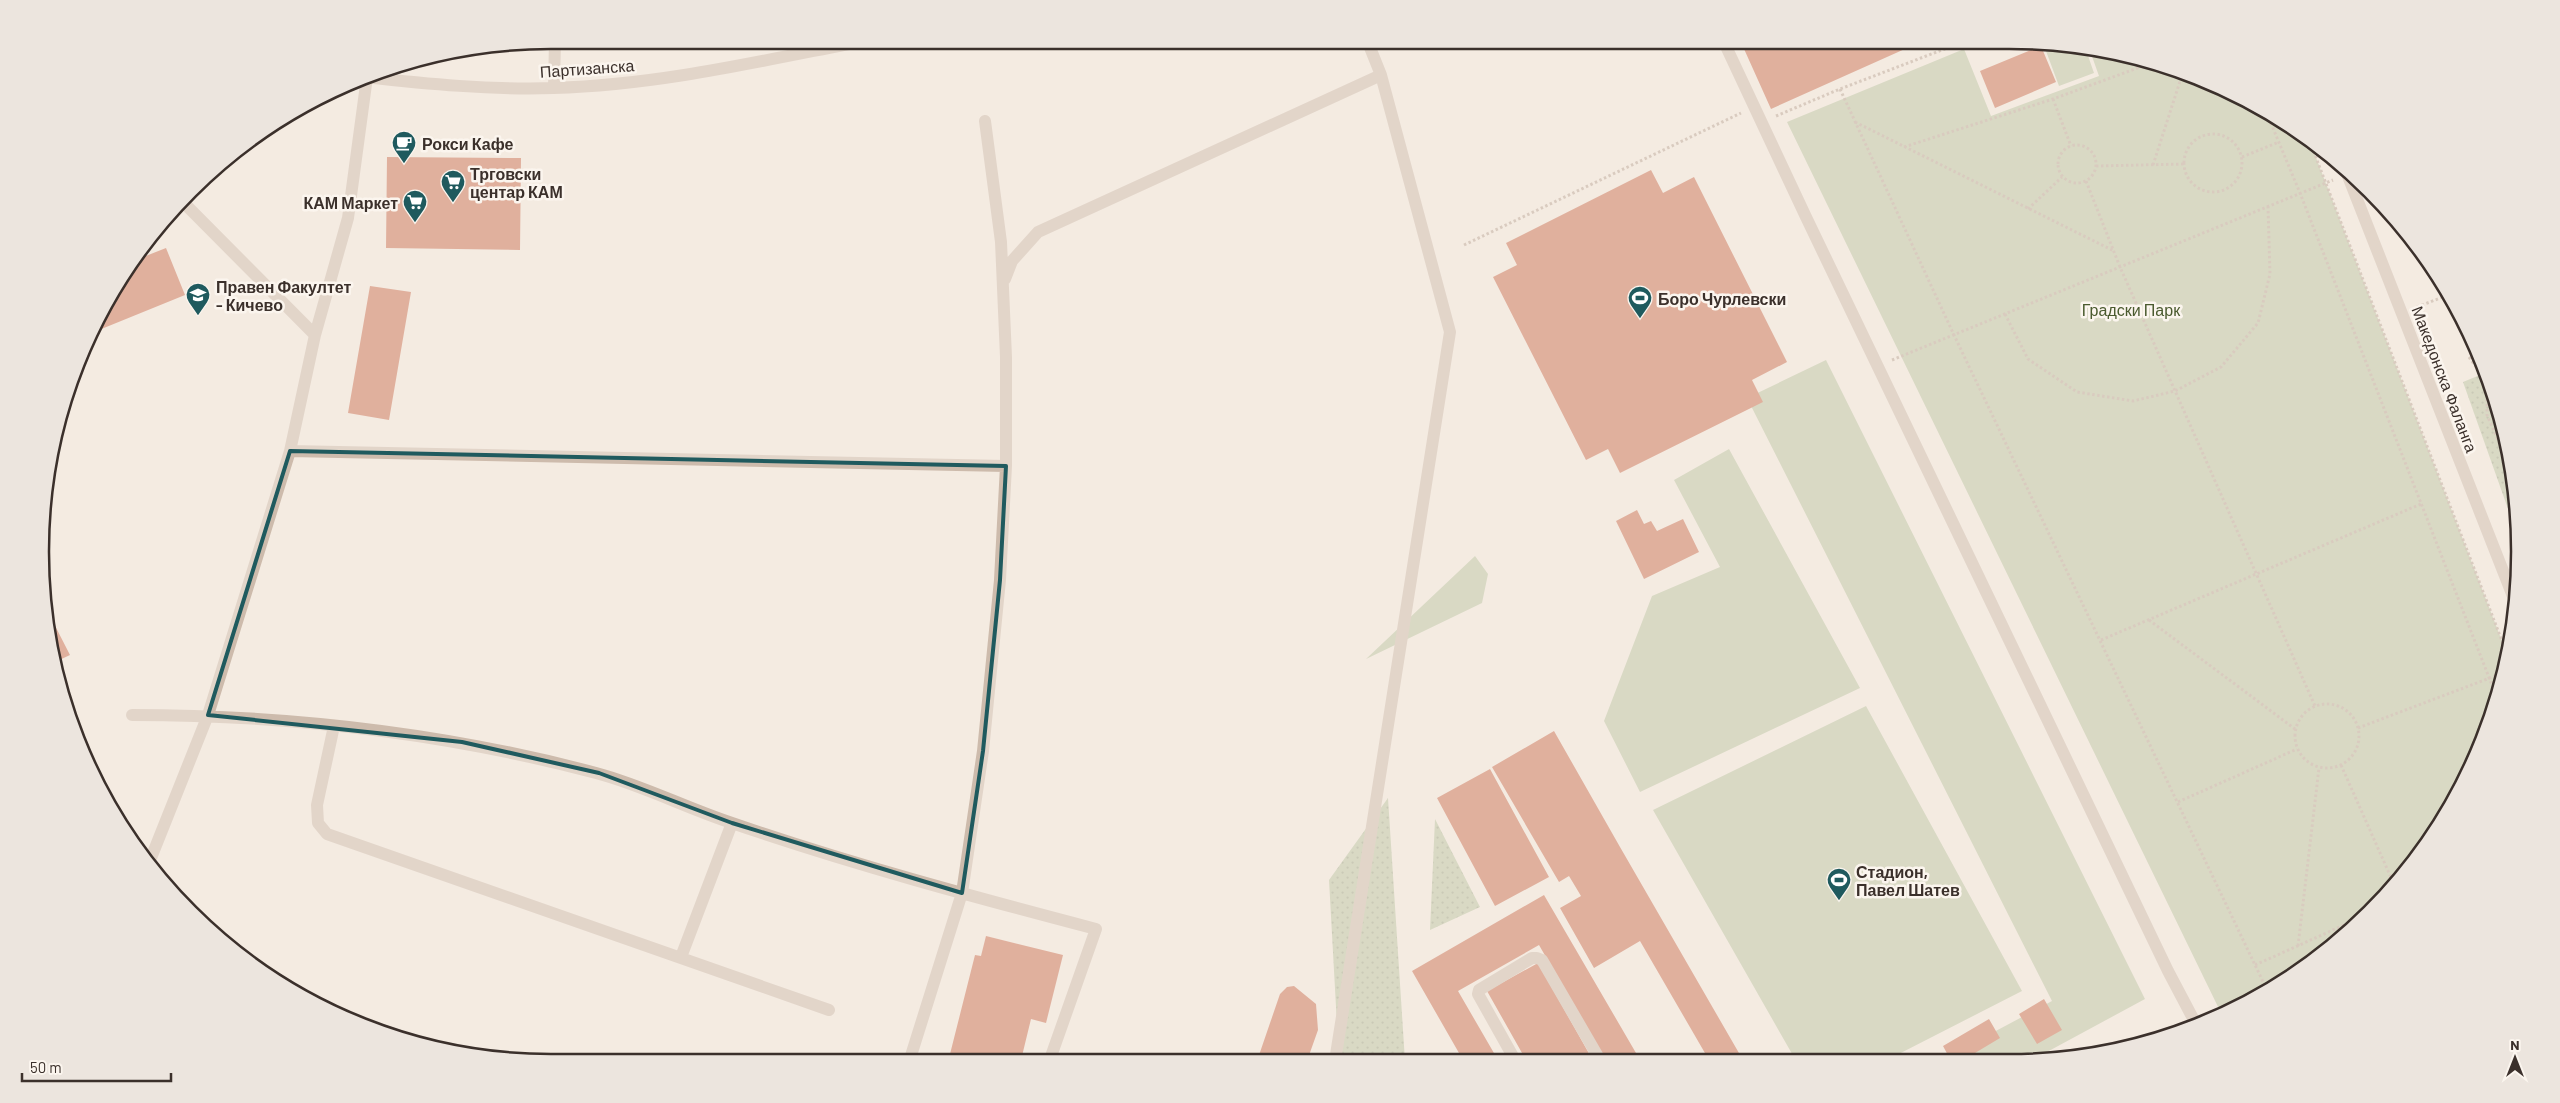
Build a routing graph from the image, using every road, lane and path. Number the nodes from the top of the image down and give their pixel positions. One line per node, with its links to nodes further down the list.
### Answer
1 (555, 49): 11 (street)
2 (821, 49): 11 (street, Партизанска)
3 (1371, 49): 7 (street)
4 (1727, 49): 14 (street)
5 (1944, 49): 12 (path)
6 (2141, 67): 13 (path)
7 (1381, 75): 39 (street); 85 (street)
8 (381, 78): 11 (street, Партизанска)
9 (2181, 79): 25 (path)
10 (365, 85): 43 (street)
11 (554, 88)
12 (1840, 89): 16 (path); 17 (path)
13 (2053, 99): 20 (path); 21 (path)
14 (1754, 107): 16 (street); 36 (path)
15 (985, 121): 39 (street)
16 (1762, 122): 46 (street)
17 (1855, 122): 21 (path); 44 (path)
18 (2271, 123): 19 (path)
19 (2279, 142): 23 (path); 32 (path)
20 (2072, 146): 26 (path); 28 (path)
21 (1903, 147): 35 (path)
22 (2314, 152): 30 (path)
23 (2242, 157): 24 (path); 24 (path)
24 (2184, 164): 25 (path)
25 (2152, 165): 26 (path)
26 (2096, 166): 29 (path)
27 (2340, 174): 30 (path)
28 (2062, 176): 29 (path); 35 (path)
29 (2086, 181): 37 (path)
30 (2326, 182): 32 (path); 58 (path)
31 (2352, 185): 55 (street, Македонска Фаланга)
32 (2300, 193): 34 (path); 53 (path)
33 (187, 206): 43 (street)
34 (2268, 206): 38 (path); 48 (path)
35 (2028, 209): 37 (path)
36 (1464, 245)
37 (2114, 250): 38 (path)
38 (2120, 267): 42 (path); 48 (path)
39 (1003, 283): 52 (street)
40 (2442, 297): 41 (path)
41 (2418, 307)
42 (2005, 314): 44 (path); 48 (path)
43 (315, 335): 51 (street)
44 (1954, 335): 46 (path); 57 (path)
45 (2468, 357): 47 (path)
46 (1877, 366): 82 (street)
47 (2477, 368)
48 (2175, 391): 54 (path)
49 (2488, 399): 50 (path)
50 (2500, 445)
51 (290, 451): 52 (street); 64 (street)
52 (1006, 466): 75 (street)
53 (2421, 504): 54 (path); 60 (path)
54 (2256, 574): 56 (path); 62 (path)
55 (2510, 588)
56 (2148, 620): 57 (path); 67 (path)
57 (2101, 640): 71 (path)
58 (2503, 644)
59 (2496, 675): 60 (path)
60 (2489, 678): 61 (path); 66 (path)
61 (2493, 687)
62 (2315, 706): 66 (path); 67 (path)
63 (132, 715): 64 (street)
64 (208, 715): 65 (street); 73 (street)
65 (334, 726): 72 (street); 78 (street)
66 (2358, 728): 69 (path)
67 (2295, 729): 68 (path)
68 (2297, 749): 70 (path); 71 (path)
69 (2341, 765): 70 (path); 74 (path)
70 (2319, 768): 77 (path)
71 (2178, 802): 79 (path)
72 (732, 823): 75 (street); 78 (street)
73 (152, 856)
74 (2391, 877)
75 (962, 893): 83 (street); 84 (street)
76 (2344, 925): 77 (path)
77 (2298, 946): 79 (path)
78 (681, 957): 81 (street)
79 (2255, 965): 80 (path)
80 (2264, 984)
81 (830, 1010)
82 (2193, 1019)
83 (911, 1054)
84 (1052, 1054)
85 (1336, 1054)
86 (1512, 1054): 87 (street)
87 (1597, 1054)

